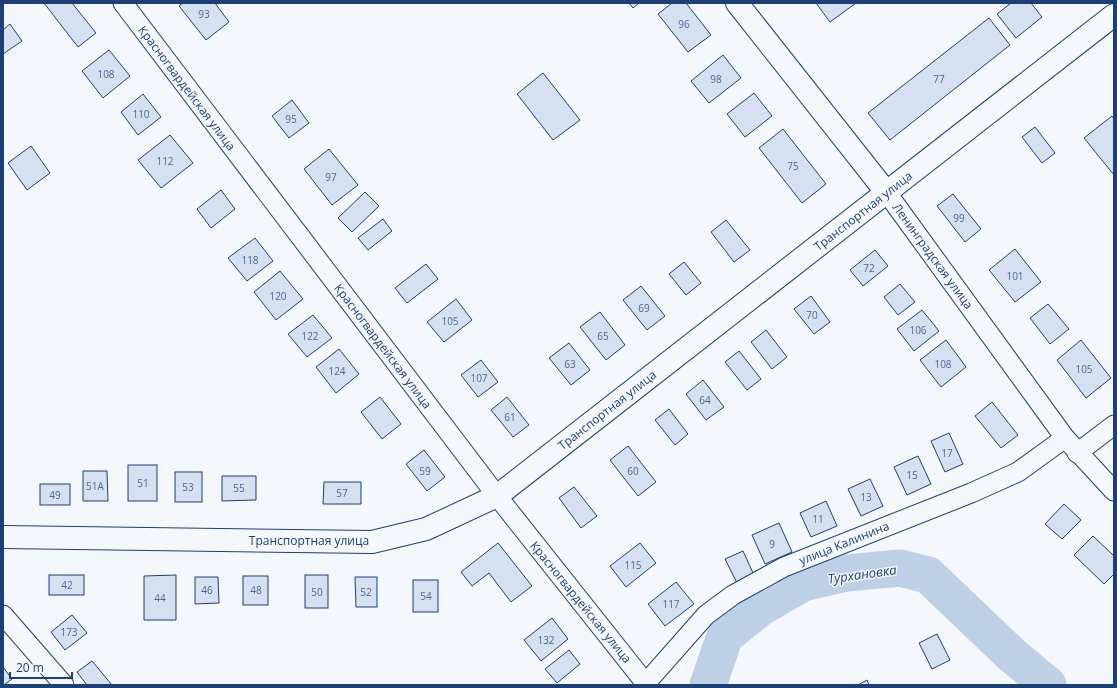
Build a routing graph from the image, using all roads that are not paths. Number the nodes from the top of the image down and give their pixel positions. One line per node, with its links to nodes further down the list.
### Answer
1 (123, 3): 9 (street, Красногвардейская улица)
2 (737, 3): 4 (main road, Ленинградская улица)
3 (1114, 15): 4 (main road, Транспортная улица)
4 (887, 193): 6 (street, Ленинградская улица); 9 (main road, Транспортная улица)
5 (1114, 425): 7 (street)
6 (1065, 438): 7 (street, Ленинградская улица); 12 (street, улица Калинина)
7 (1077, 453): 8 (street, Ленинградская улица)
8 (1114, 490)
9 (497, 496): 10 (main road, Транспортная улица); 12 (street, Красногвардейская улица)
10 (3, 537)
11 (3, 615): 13 (street)
12 (646, 684)
13 (64, 685)

